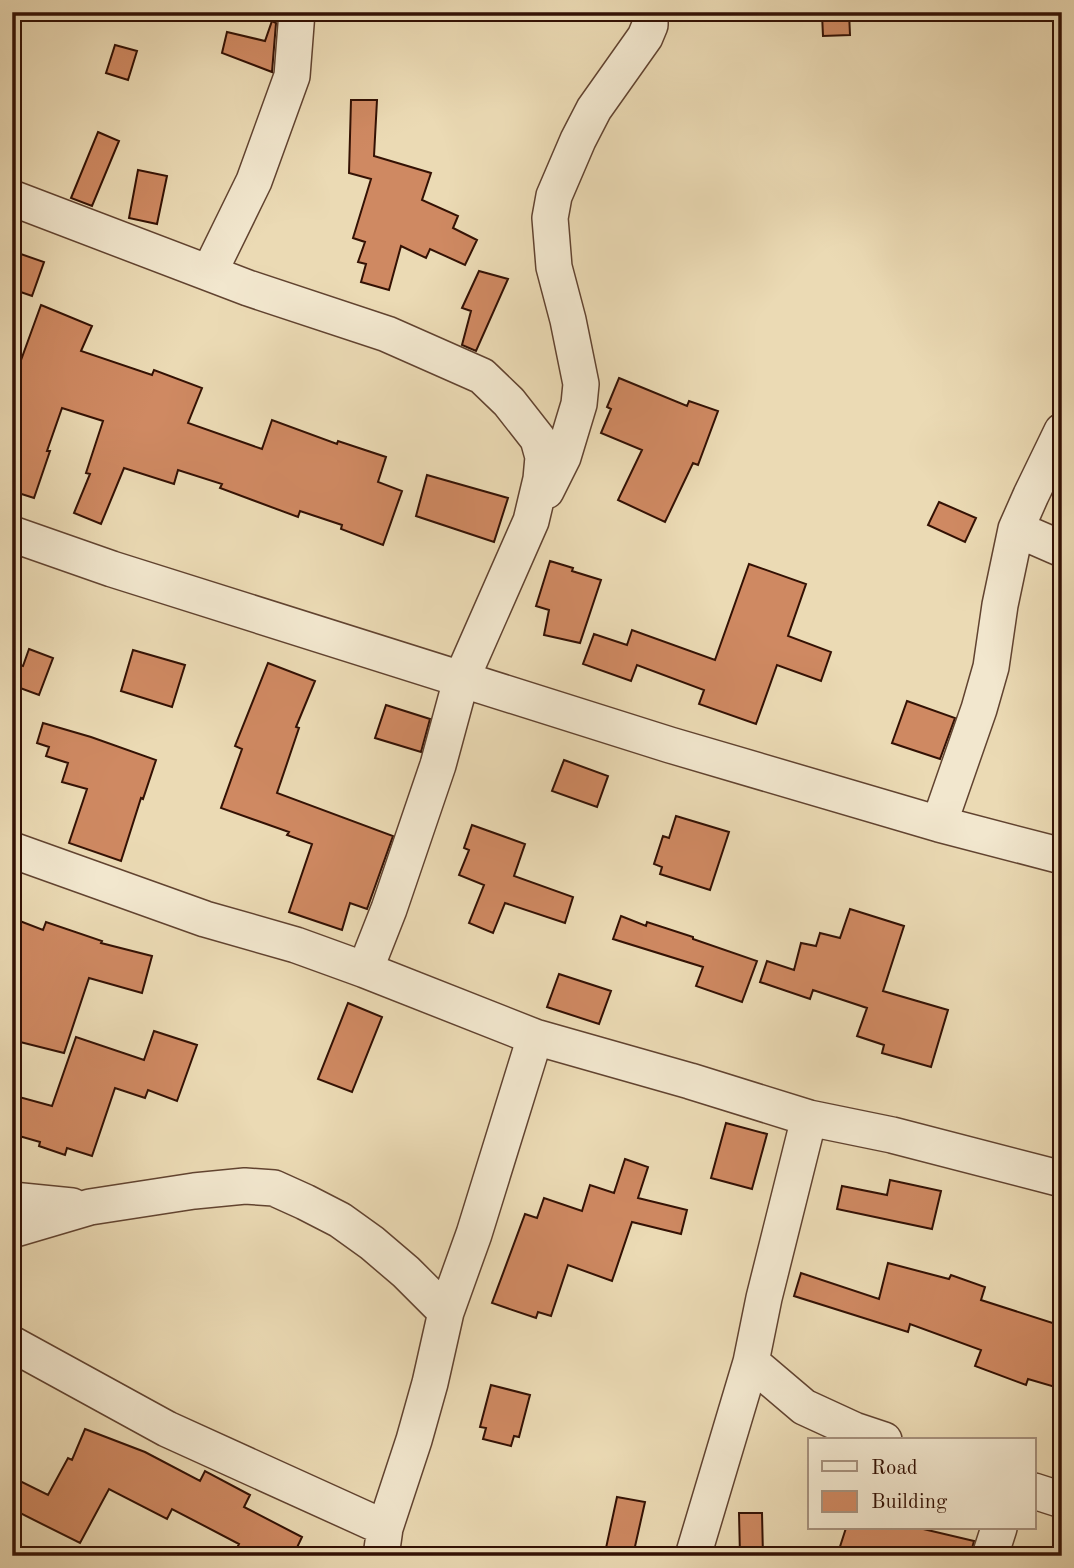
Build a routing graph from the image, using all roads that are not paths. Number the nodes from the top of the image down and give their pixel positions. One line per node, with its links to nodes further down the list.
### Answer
1 (297, 12): 4 (street)
2 (650, 12): 6 (street)
3 (12, 198): 4 (street)
4 (209, 273): 6 (street)
5 (1062, 431): 7 (street)
6 (531, 521): 10 (street)
7 (1016, 529): 9 (street); 11 (street)
8 (12, 534): 10 (street)
9 (1062, 549)
10 (461, 680): 11 (street); 14 (street)
11 (939, 824): 13 (street)
12 (12, 850): 14 (street)
13 (1062, 856)
14 (365, 970): 15 (street)
15 (535, 1037): 16 (street); 21 (street)
16 (809, 1118): 17 (street); 23 (street)
17 (1062, 1179)
18 (12, 1199): 19 (street)
19 (90, 1208): 20 (street); 21 (street)
20 (12, 1230)
21 (446, 1312): 28 (street)
22 (12, 1344): 28 (street)
23 (751, 1362): 24 (street); 29 (street)
24 (878, 1438)
25 (1036, 1492): 26 (street)
26 (1062, 1500)
27 (998, 1530): 30 (street)
28 (383, 1542)
29 (693, 1556)
30 (989, 1556)

